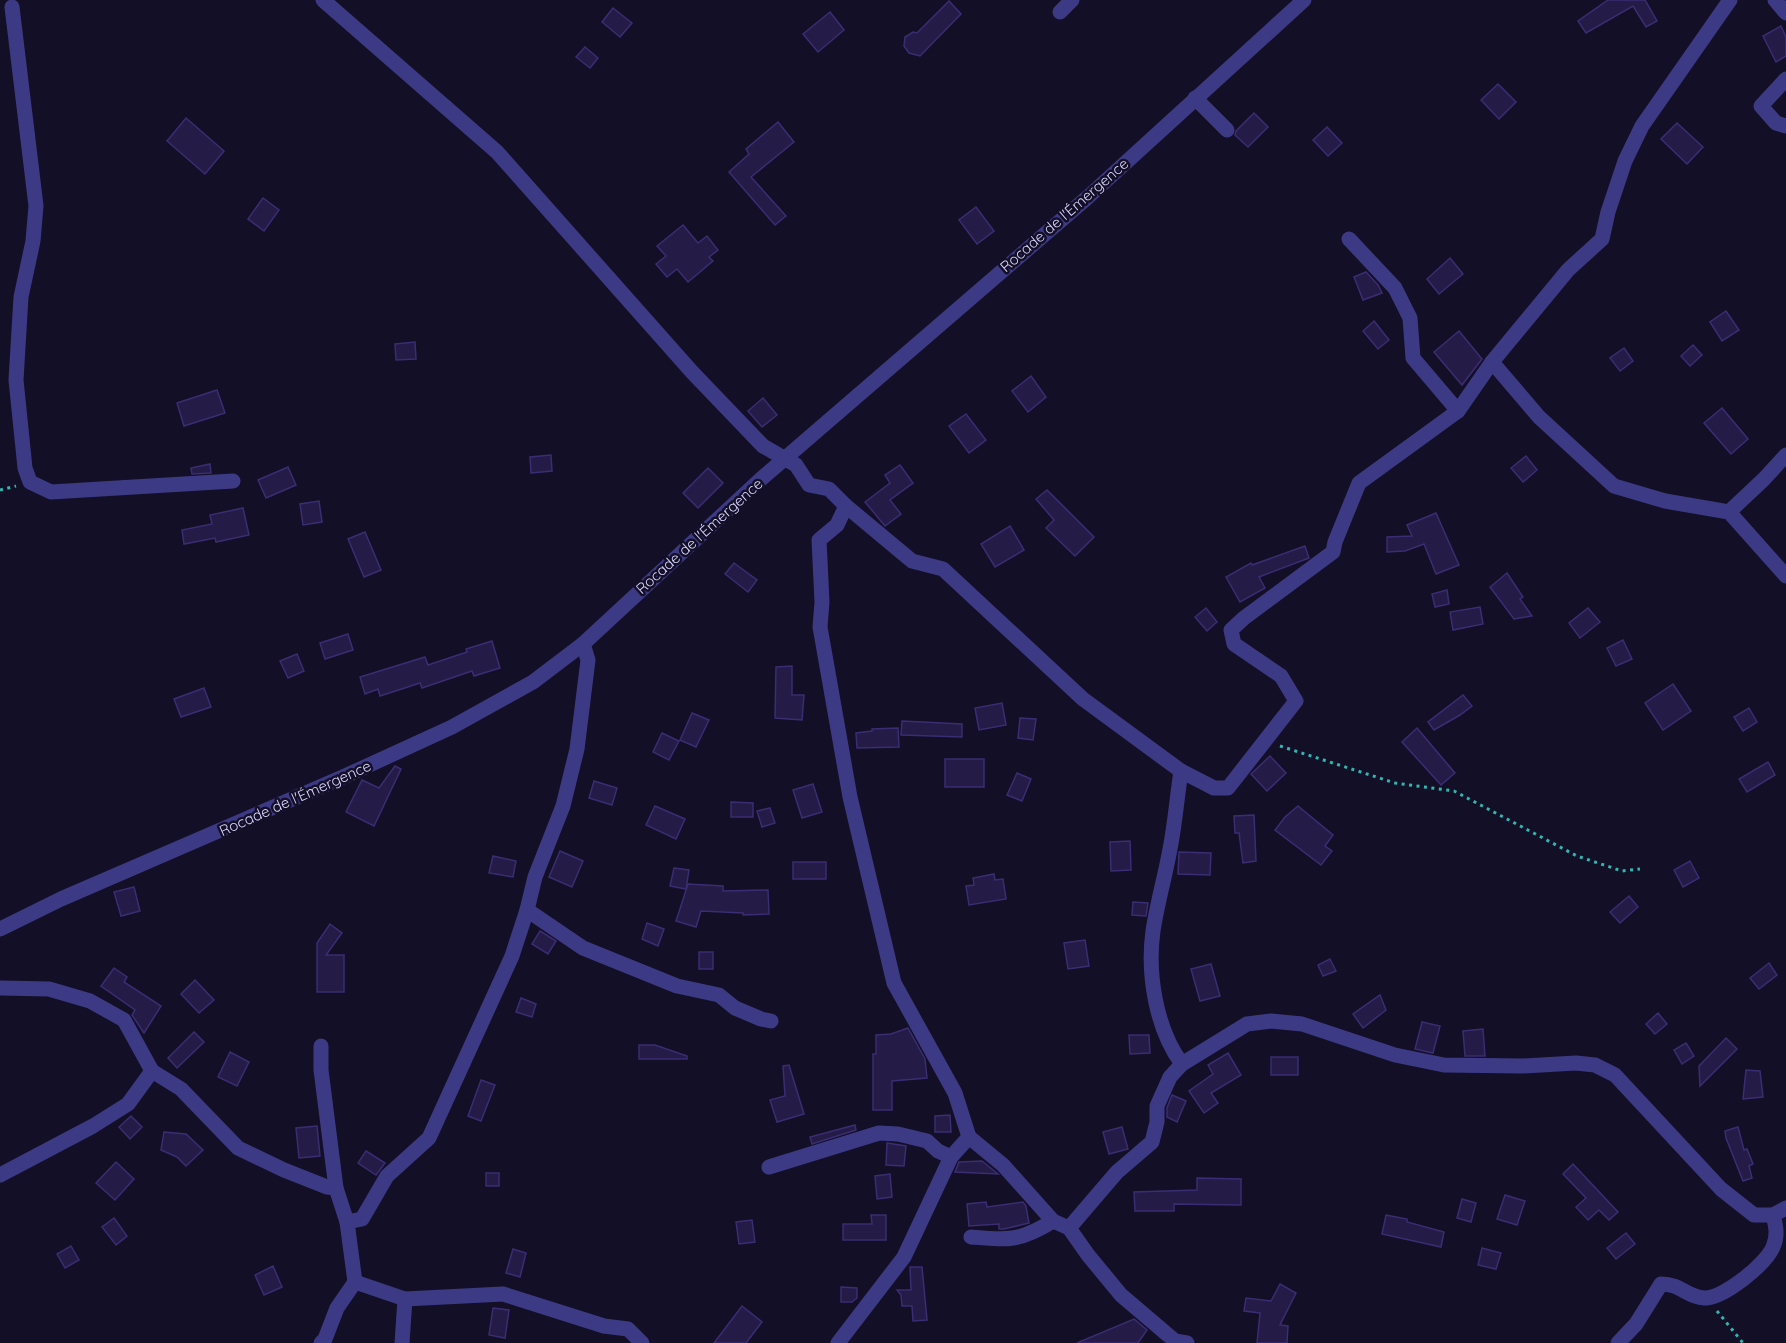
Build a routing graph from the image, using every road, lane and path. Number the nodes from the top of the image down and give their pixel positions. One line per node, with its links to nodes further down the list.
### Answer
1 (323, 0): 17 (street)
2 (1072, 0): 7 (street)
3 (1304, 0): 10 (street, Rocade de l'Émergence)
4 (1730, 0): 14 (street)
5 (1775, 0): 8 (street)
6 (10, 6): 18 (street)
7 (1060, 12)
8 (1786, 13)
9 (1786, 79): 11 (street)
10 (1195, 98): 12 (street); 17 (street, Rocade de l'Émergence)
11 (1786, 126)
12 (1227, 130)
13 (1349, 239): 15 (street)
14 (1492, 362): 15 (street); 20 (street)
15 (1458, 411): 23 (street)
16 (1786, 455): 20 (street)
17 (785, 459): 19 (street); 22 (street, Rocade de l'Émergence)
18 (233, 482)
19 (846, 506): 24 (street); 33 (street)
20 (1729, 512): 21 (street)
21 (1786, 576)
22 (582, 644): 26 (street); 27 (street, Rocade de l'Émergence)
23 (1264, 741): 24 (street); 25 (path)
24 (1181, 771): 31 (street)
25 (1640, 869)
26 (527, 910): 29 (street); 40 (street)
27 (0, 929)
28 (0, 988): 32 (street)
29 (771, 1021)
30 (321, 1046): 37 (street)
31 (1182, 1064): 38 (street); 41 (street)
32 (152, 1071): 36 (street); 37 (street)
33 (969, 1137): 34 (street); 39 (street)
34 (951, 1157): 35 (street); 49 (street)
35 (769, 1167)
36 (0, 1175)
37 (336, 1188): 40 (street)
38 (1780, 1211): 44 (street)
39 (1053, 1221): 41 (street); 42 (street)
40 (347, 1222): 43 (street)
41 (1069, 1228): 50 (street)
42 (971, 1237)
43 (355, 1282): 45 (street); 46 (street)
44 (1706, 1298): 51 (street); 52 (path)
45 (405, 1299): 47 (street); 48 (street)
46 (321, 1343)
47 (402, 1343)
48 (642, 1343)
49 (838, 1343)
50 (1186, 1343)
51 (1618, 1343)
52 (1743, 1343)

